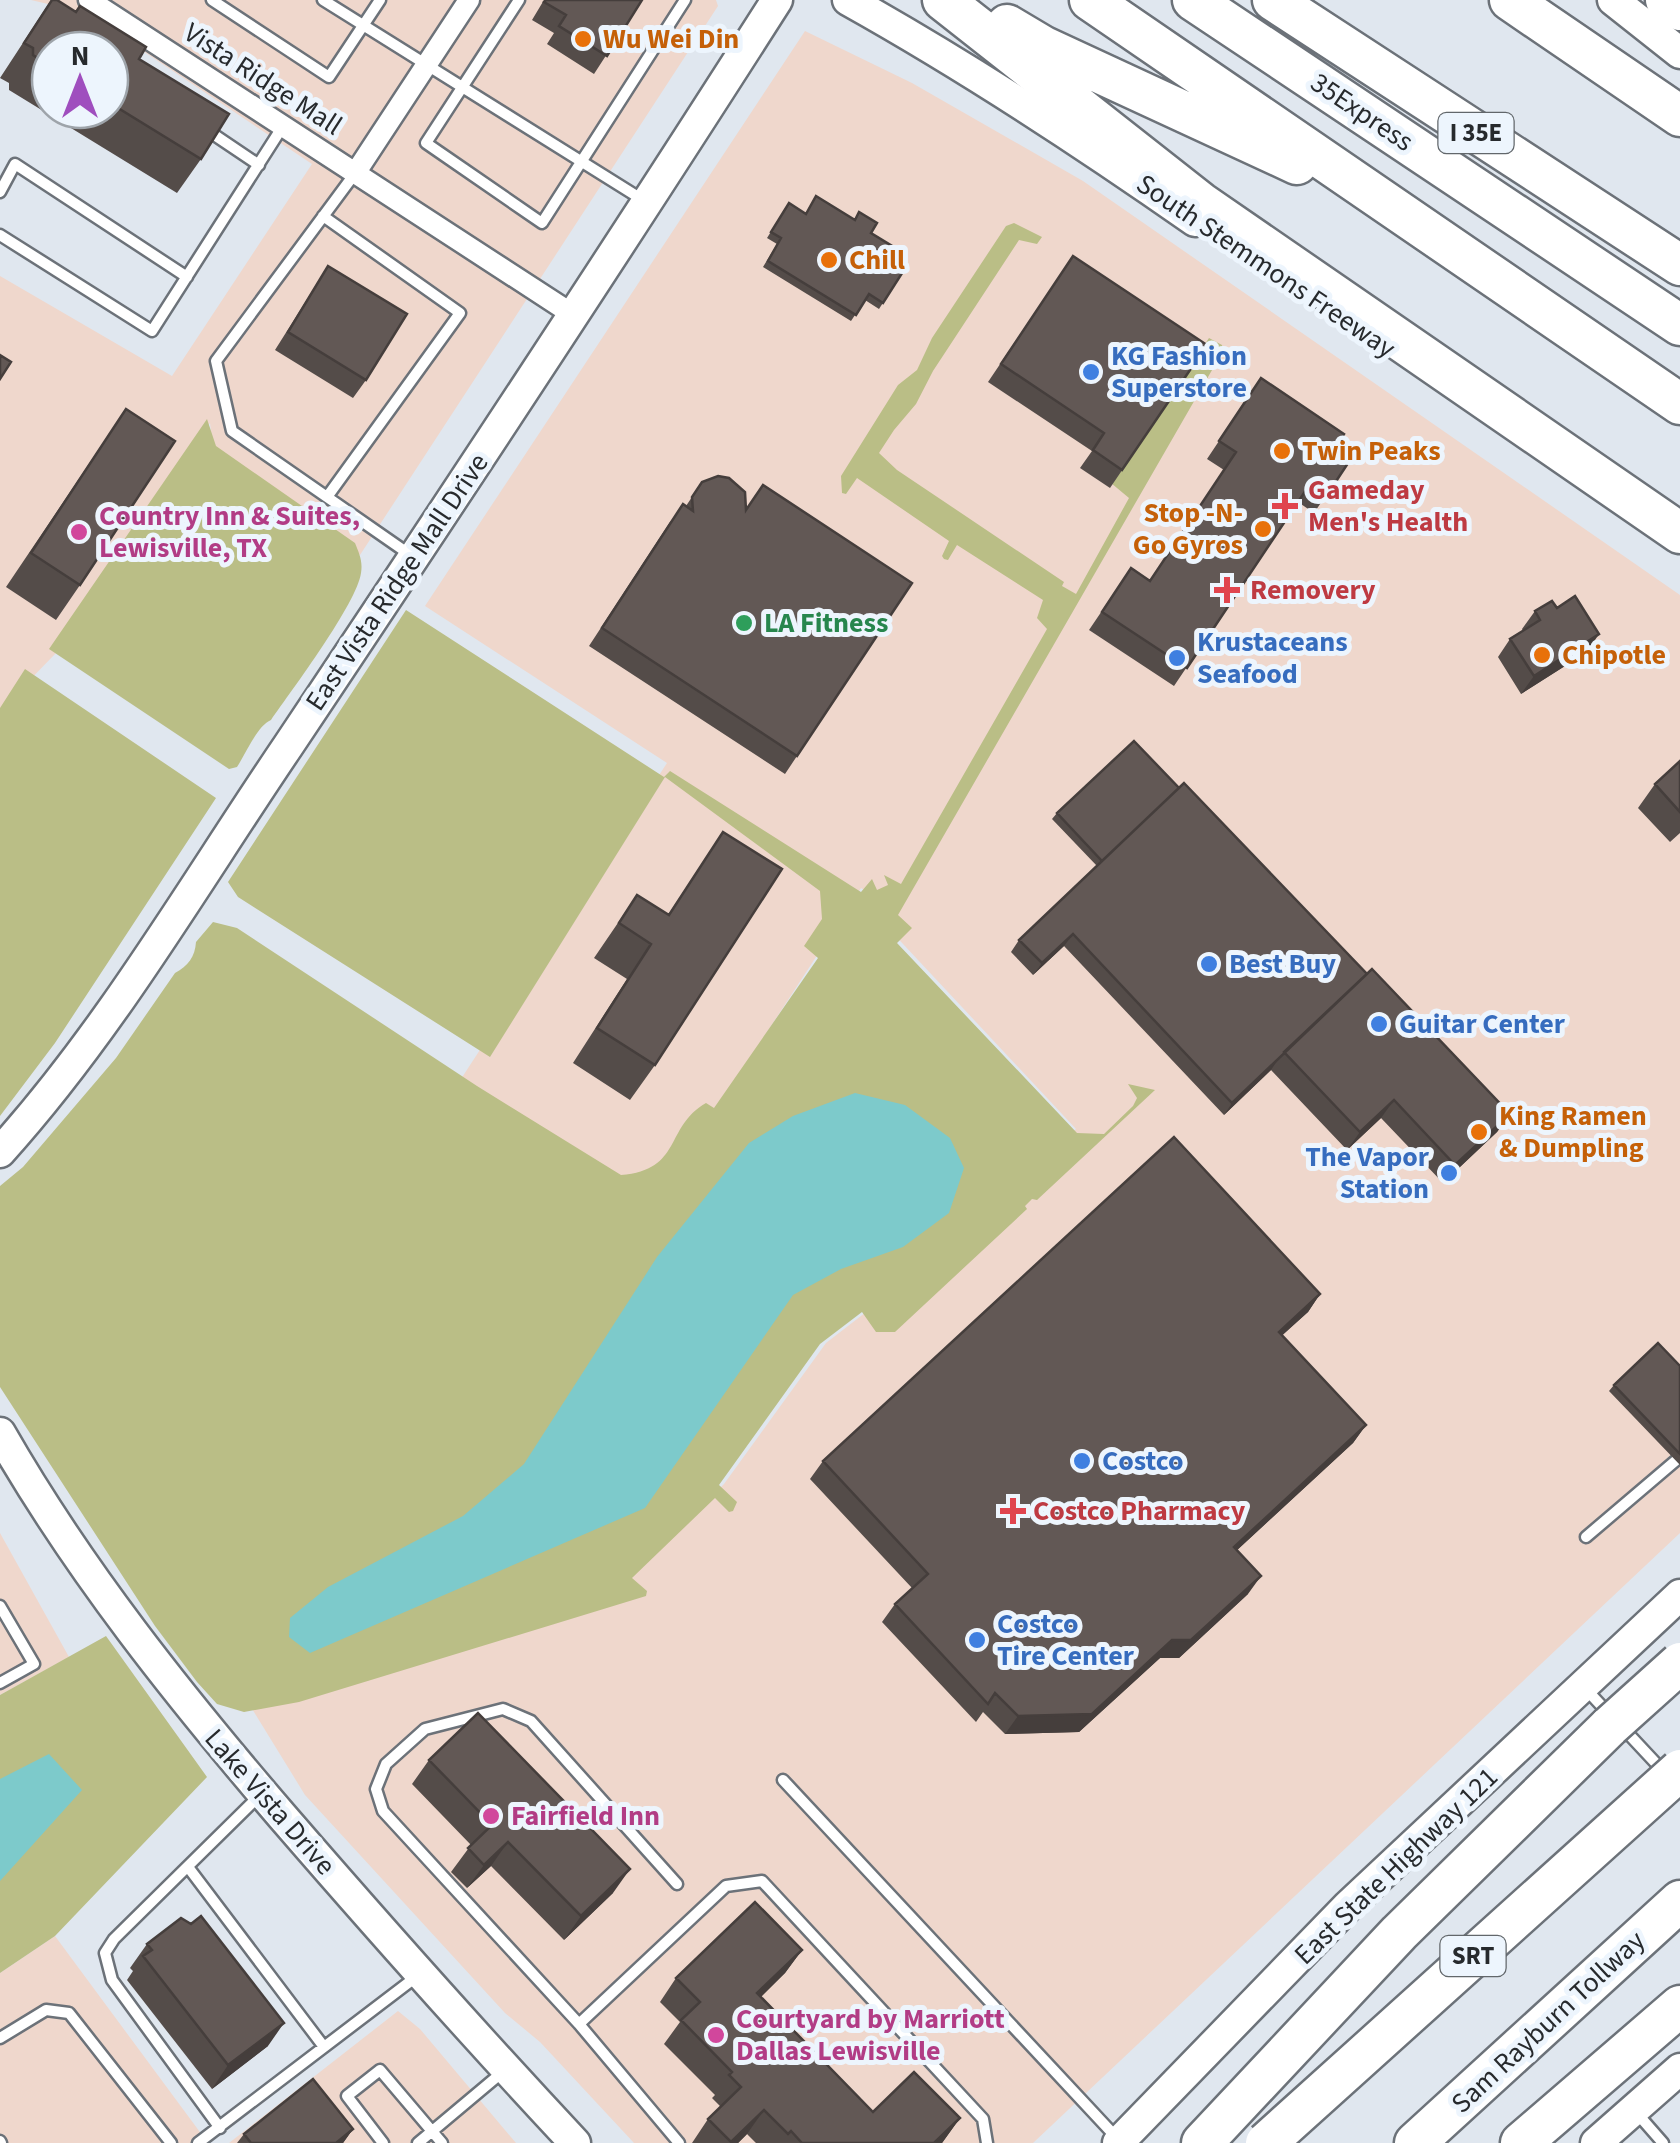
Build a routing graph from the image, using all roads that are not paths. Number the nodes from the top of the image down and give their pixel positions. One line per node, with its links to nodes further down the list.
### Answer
1 (89, 0): 25 (street, Vista Ridge Mall)
2 (212, 0): 19 (lane)
3 (323, 0): 19 (lane)
4 (380, 0): 19 (lane)
5 (469, 0): 21 (street, Vista Ridge Mall)
6 (519, 0): 22 (lane)
7 (685, 0): 26 (lane)
8 (777, 0): 30 (main road, East Vista Ridge Mall Drive)
9 (848, 0): 40 (main road, South Stemmons Freeway)
10 (944, 0): 40 (highway)
11 (964, 0): 31 (highway)
12 (1090, 0): 31 (highway)
13 (1193, 0): 37 (highway, 35Express)
14 (1273, 0): 34 (highway, I 35E)
15 (1510, 0): 23 (highway)
16 (1613, 0): 20 (main road)
17 (1666, 0): 18 (highway)
18 (1680, 10)
19 (362, 26): 21 (lane)
20 (1680, 53)
21 (428, 63): 22 (lane); 28 (street, Vista Ridge Mall)
22 (462, 87): 26 (lane); 26 (lane)
23 (1680, 116)
24 (193, 121): 27 (lane)
25 (284, 126): 27 (lane); 28 (street, Vista Ridge Mall)
26 (582, 162): 30 (lane)
27 (259, 165): 35 (lane)
28 (356, 172): 32 (lane); 36 (street, Vista Ridge Mall)
29 (0, 192): 35 (lane)
30 (648, 203): 36 (main road, East Vista Ridge Mall Drive)
31 (1400, 212): 38 (highway)
32 (324, 216): 39 (lane); 39 (lane)
33 (0, 235): 35 (lane)
34 (1680, 265)
35 (187, 277)
36 (576, 316): 41 (main road, East Vista Ridge Mall Drive)
37 (1680, 325)
38 (1680, 404)
39 (327, 497): 41 (lane)
40 (1680, 536)
41 (414, 557): 42 (main road, East Vista Ridge Mall Drive)
42 (0, 1152)
43 (5, 1452): 54 (main road, Lake Vista Drive)
44 (1680, 1456): 45 (lane)
45 (1586, 1537)
46 (1680, 1595): 50 (main road, East State Highway 121)
47 (0, 1606): 49 (lane)
48 (1680, 1663): 79 (highway, bridge)
49 (0, 1683)
50 (1583, 1686): 53 (lane); 70 (main road, East State Highway 121)
51 (1680, 1770): 80 (highway, SRT, bridge)
52 (783, 1780): 70 (lane)
53 (1680, 1788)
54 (263, 1793): 55 (lane); 59 (main road, Lake Vista Drive)
55 (188, 1867): 63 (lane); 68 (lane)
56 (677, 1884): 61 (lane)
57 (1680, 1901): 66 (highway, Sam Rayburn Tollway)
58 (1680, 1927): 66 (highway)
59 (418, 1975): 63 (lane); 64 (main road, Lake Vista Drive)
60 (1680, 2006): 82 (highway)
61 (579, 2024): 77 (lane); 78 (lane)
62 (0, 2038): 71 (lane)
63 (324, 2047): 68 (lane)
64 (506, 2069): 69 (lane); 76 (main road, Lake Vista Drive)
65 (1680, 2069): 67 (main road)
66 (1457, 2106): 81 (highway, Sam Rayburn Tollway)
67 (1634, 2110): 83 (main road); 84 (lane)
68 (220, 2128): 72 (lane)
69 (433, 2130): 73 (lane); 74 (lane); 75 (lane)
70 (1123, 2139)
71 (172, 2143)
72 (198, 2143)
73 (383, 2143)
74 (418, 2143)
75 (442, 2143)
76 (575, 2143)
77 (679, 2143)
78 (987, 2143)
79 (1202, 2143)
80 (1266, 2143)
81 (1415, 2143)
82 (1521, 2143)
83 (1596, 2143)
84 (1663, 2143)

